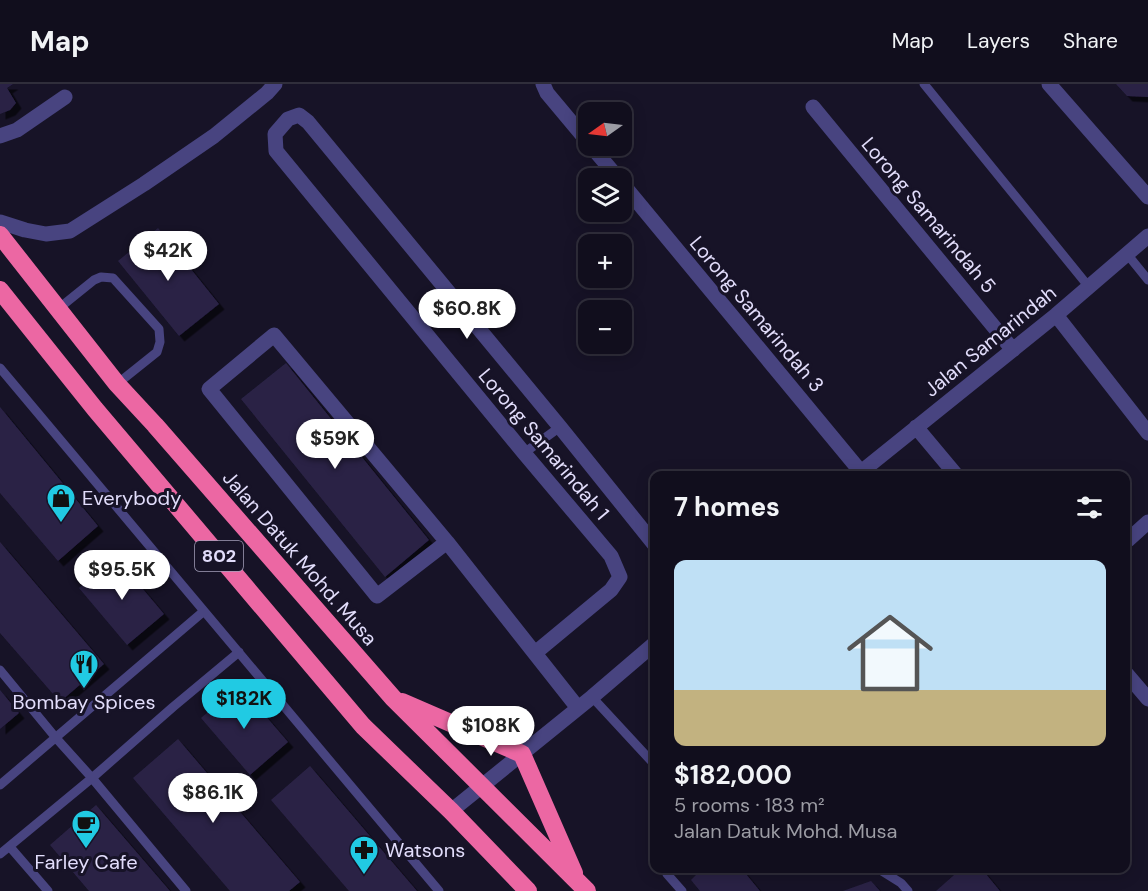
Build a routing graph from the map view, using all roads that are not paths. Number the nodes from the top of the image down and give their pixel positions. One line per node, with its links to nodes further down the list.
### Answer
1 (275, 84): 13 (street)
2 (543, 84): 7 (street)
3 (924, 84): 18 (lane)
4 (1049, 84): 12 (street)
5 (65, 97): 8 (street)
6 (813, 107): 22 (street, Lorong Samarindah 5)
7 (578, 131)
8 (0, 136)
9 (599, 156): 10 (street)
10 (609, 168)
11 (632, 196): 29 (street, Lorong Samarindah 3)
12 (1148, 197)
13 (0, 222)
14 (0, 236): 20 (highway, Jalan Datuk Mohd. Musa / 802)
15 (1148, 236): 16 (street, Jalan Samarindah)
16 (1127, 254): 17 (lane); 18 (street, Jalan Samarindah)
17 (1148, 280)
18 (1089, 287): 21 (street, Jalan Samarindah)
19 (0, 290): 52 (highway, 802)
20 (58, 309): 24 (highway, Jalan Datuk Mohd. Musa / 802); 24 (lane)
21 (1056, 315): 22 (street, Jalan Samarindah); 27 (street)
22 (1013, 350): 26 (street, Jalan Samarindah)
23 (0, 368): 36 (lane)
24 (117, 384): 43 (highway, Jalan Datuk Mohd. Musa / 802)
25 (560, 427): 28 (lane); 28 (street, Lorong Samarindah 1); 34 (street)
26 (916, 428): 30 (street, Jalan Samarindah); 31 (street)
27 (1148, 433)
28 (524, 453): 39 (street, Lorong Samarindah 1)
29 (856, 471)
30 (862, 471)
31 (953, 471)
32 (1148, 522): 33 (street)
33 (1130, 538)
34 (650, 539)
35 (447, 542): 35 (street); 39 (street)
36 (204, 611): 38 (lane); 46 (lane)
37 (650, 647): 42 (street)
38 (239, 652): 49 (lane); 61 (lane)
39 (535, 652): 45 (street)
40 (0, 670): 46 (lane)
41 (1130, 678): 44 (street)
42 (592, 697): 45 (street); 48 (lane)
43 (393, 698): 47 (highway); 51 (highway, Jalan Datuk Mohd. Musa / 802)
44 (1148, 699)
45 (578, 708): 47 (street)
46 (56, 738): 49 (lane); 50 (lane)
47 (522, 754): 51 (street); 57 (highway)
48 (650, 760)
49 (92, 778): 53 (lane); 60 (lane)
50 (0, 785)
51 (481, 786): 52 (street); 57 (highway, Jalan Datuk Mohd. Musa / 802)
52 (451, 811): 62 (highway, 802)
53 (10, 846): 54 (lane); 59 (lane)
54 (0, 854)
55 (667, 873): 63 (lane)
56 (884, 873): 58 (lane)
57 (583, 887)
58 (904, 887)
59 (48, 891)
60 (186, 891)
61 (439, 891)
62 (528, 891)
63 (682, 891)

